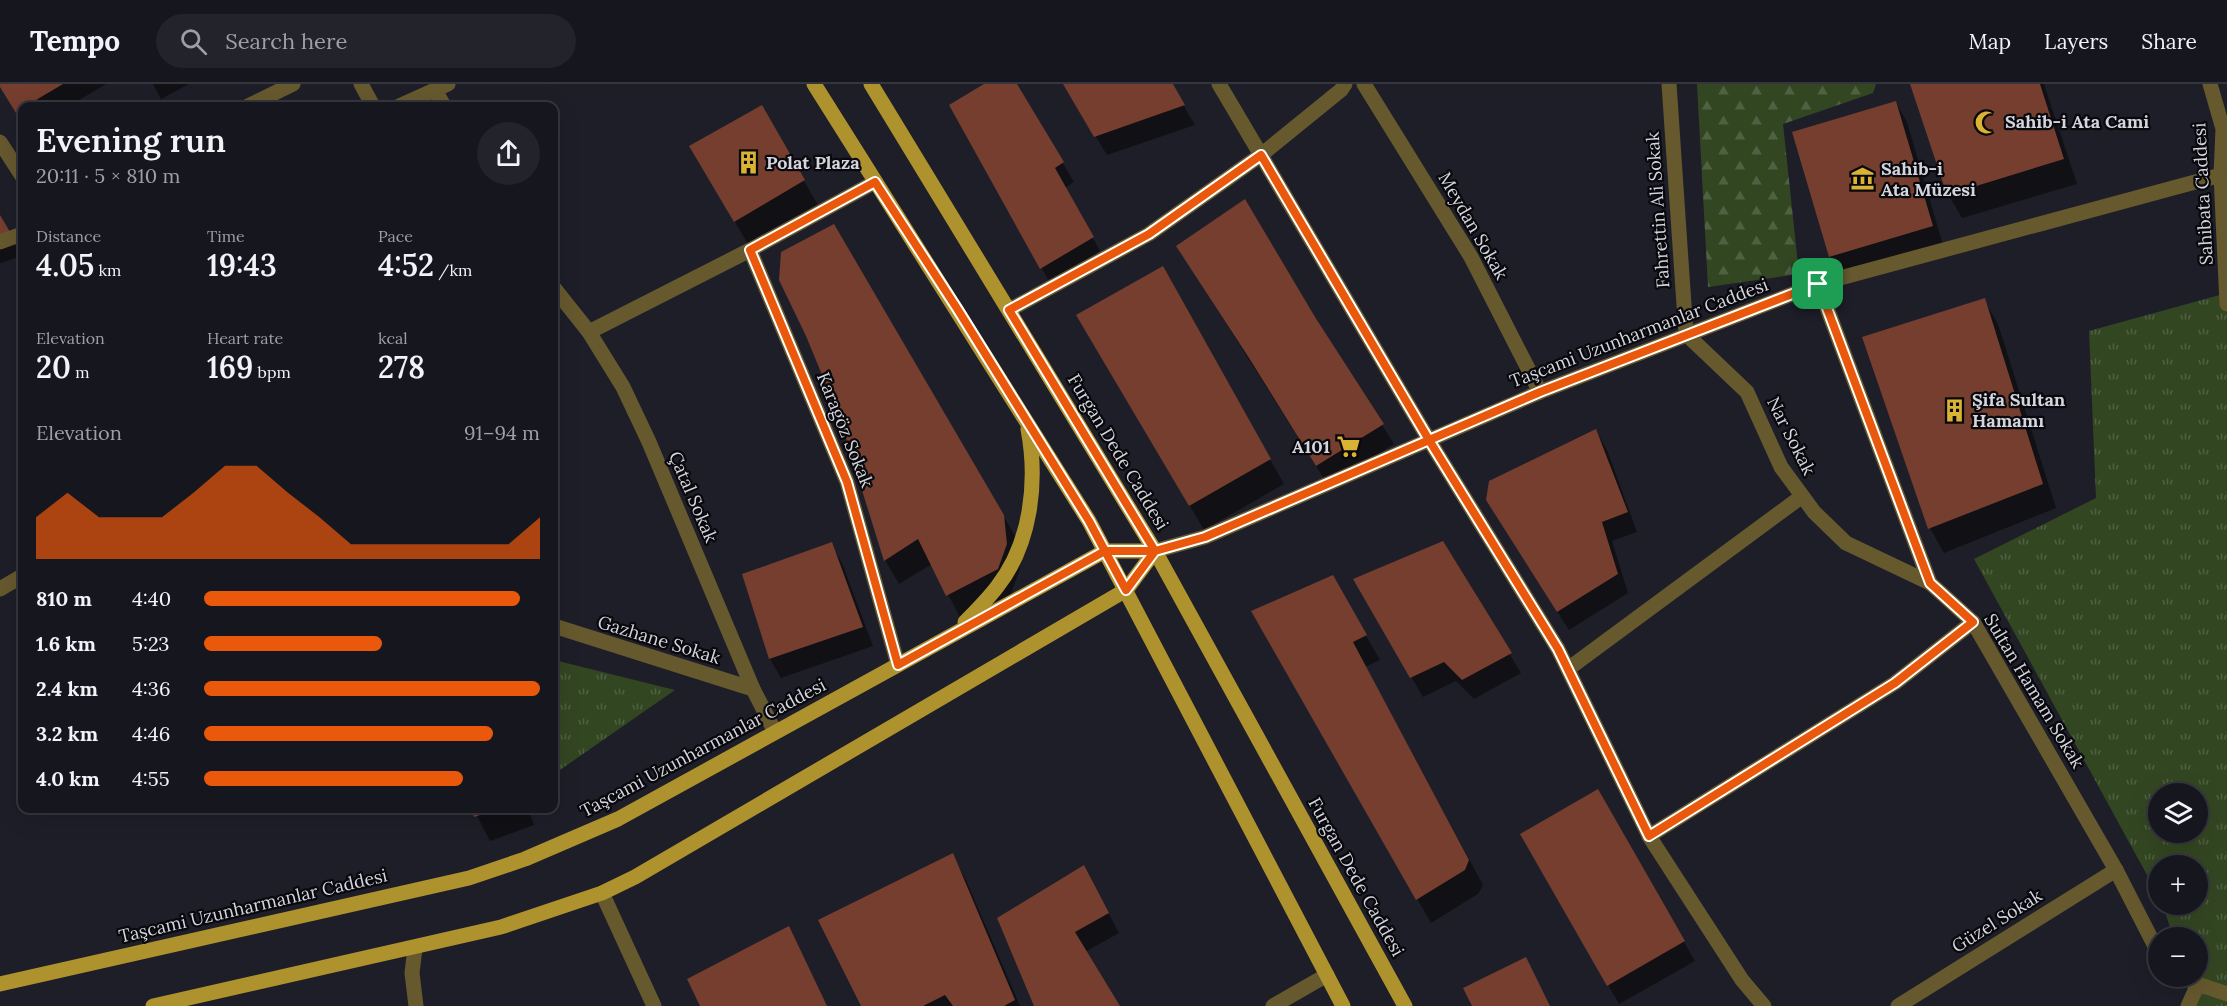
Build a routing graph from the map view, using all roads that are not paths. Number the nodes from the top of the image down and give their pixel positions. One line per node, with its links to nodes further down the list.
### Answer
1 (292, 84): 11 (street)
2 (361, 84): 12 (street)
3 (814, 84): 20 (main road)
4 (871, 84): 27 (main road, Furgan Dede Caddesi)
5 (1219, 84): 17 (street)
6 (1345, 84): 17 (street)
7 (1364, 84): 30 (street, Meydan Sokak)
8 (1669, 84): 29 (street, Fahrettin Ali Sokak)
9 (2210, 84): 15 (street, Sahibata Caddesi)
10 (442, 87): 13 (street); 14 (street)
11 (256, 102)
12 (371, 102)
13 (408, 102)
14 (444, 102)
15 (2225, 128): 19 (street, Sahibata Caddesi)
16 (0, 142): 18 (street)
17 (1261, 155): 27 (street); 32 (street)
18 (18, 170)
19 (2221, 175): 24 (street, Taşcami Uzunharmanlar Caddesi); 26 (street, Sahibata Caddesi)
20 (875, 182): 23 (street); 31 (main road)
21 (18, 235): 22 (street)
22 (0, 242)
23 (750, 250): 28 (street); 43 (street, Karagöz Sokak)
24 (1818, 284): 29 (street, Taşcami Uzunharmanlar Caddesi); 37 (street, Sultan Hamam Sokak)
25 (558, 293): 28 (street, Çatal Sokak)
26 (2227, 304)
27 (1009, 310): 35 (main road, Furgan Dede Caddesi)
28 (589, 332): 45 (street, Çatal Sokak)
29 (1686, 334): 30 (street, Taşcami Uzunharmanlar Caddesi); 33 (street, Nar Sokak)
30 (1540, 392): 32 (street, Taşcami Uzunharmanlar Caddesi)
31 (1026, 420): 34 (main road); 42 (main road)
32 (1429, 440): 35 (street, Taşcami Uzunharmanlar Caddesi); 44 (street)
33 (1801, 497): 37 (street, Nar Sokak); 44 (street)
34 (1105, 551): 35 (main road, Taşcami Uzunharmanlar Caddesi); 39 (main road); 42 (main road, Taşcami Uzunharmanlar Caddesi)
35 (1155, 551): 39 (main road); 62 (main road, Furgan Dede Caddesi)
36 (18, 578): 38 (street)
37 (1930, 583): 40 (street, Sultan Hamam Sokak)
38 (0, 589)
39 (1126, 590): 49 (main road); 52 (main road)
40 (1973, 622): 47 (street); 48 (street, Sultan Hamam Sokak)
41 (558, 627): 45 (street, Gazhane Sokak)
42 (954, 634): 43 (main road, Taşcami Uzunharmanlar Caddesi)
43 (898, 665): 46 (main road, Taşcami Uzunharmanlar Caddesi)
44 (1568, 669): 47 (street)
45 (753, 689): 46 (street, Çatal Sokak)
46 (776, 732): 53 (main road, Taşcami Uzunharmanlar Caddesi)
47 (1649, 836): 63 (street)
48 (2116, 870): 50 (street, Sultan Hamam Sokak); 64 (street, Güzel Sokak)
49 (602, 893): 51 (main road); 59 (street)
50 (2148, 932)
51 (415, 948): 57 (main road); 58 (street)
52 (1327, 975): 60 (street); 61 (main road)
53 (0, 984)
54 (2208, 986): 56 (street)
55 (2191, 987): 65 (street)
56 (2227, 994)
57 (153, 1006)
58 (416, 1006)
59 (654, 1006)
60 (1273, 1006)
61 (1343, 1006)
62 (1405, 1006)
63 (1764, 1006)
64 (1898, 1006)
65 (2188, 1006)

